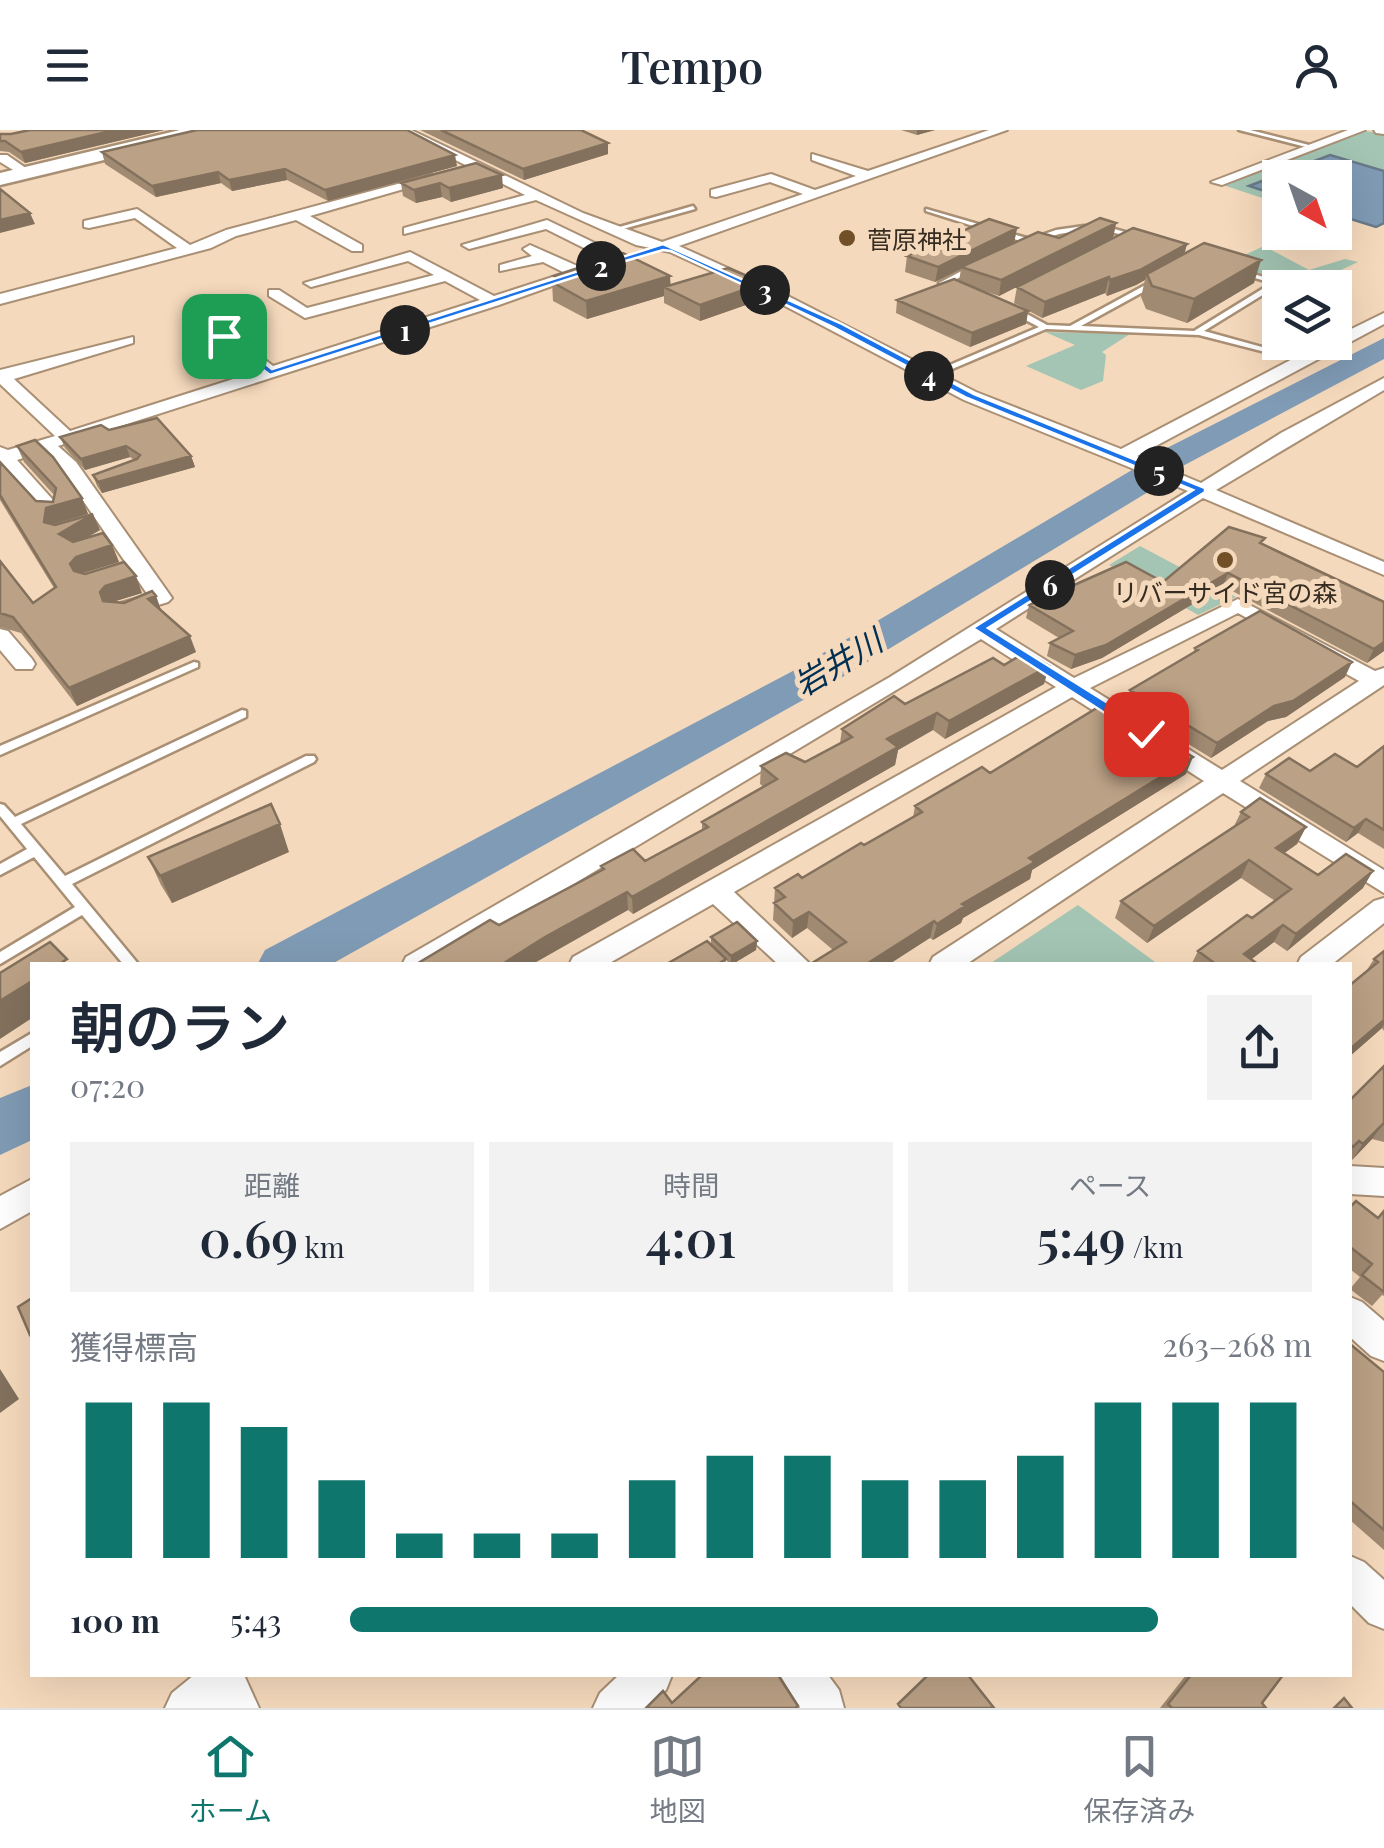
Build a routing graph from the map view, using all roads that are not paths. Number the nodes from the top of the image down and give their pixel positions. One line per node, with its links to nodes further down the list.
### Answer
1 (204, 130): 9 (main road)
2 (402, 130): 8 (street)
3 (1002, 130): 10 (street)
4 (1242, 130): 6 (lane)
5 (1359, 130): 11 (street)
6 (1306, 144)
7 (816, 157): 10 (street)
8 (481, 167): 14 (street); 18 (street)
9 (2, 168)
10 (868, 176): 13 (street)
11 (1217, 182)
12 (716, 193): 13 (street)
13 (815, 194): 28 (street)
14 (540, 195): 21 (street); 22 (street)
15 (693, 208): 22 (lane)
16 (928, 210): 24 (lane)
17 (230, 215): 20 (street)
18 (300, 216): 20 (street); 29 (street)
19 (89, 224): 30 (street)
20 (252, 228): 30 (street)
21 (409, 230)
22 (612, 230): 28 (street)
23 (1132, 235): 24 (lane); 25 (lane); 26 (lane)
24 (1031, 242): 31 (lane)
25 (1153, 242)
26 (1116, 244)
27 (470, 245): 32 (street)
28 (663, 247): 32 (street); 60 (street)
29 (356, 248)
30 (188, 250): 44 (street)
31 (1013, 250)
32 (619, 260): 36 (street)
33 (978, 266): 42 (lane)
34 (505, 268): 36 (street)
35 (1234, 269): 39 (lane)
36 (577, 274): 45 (street)
37 (1167, 275): 53 (lane)
38 (448, 276): 40 (street); 41 (street); 45 (street)
39 (1262, 278)
40 (311, 284)
41 (274, 293)
42 (971, 293)
43 (1262, 293): 55 (lane)
44 (0, 299)
45 (494, 302): 58 (street)
46 (1000, 304): 49 (lane)
47 (1031, 304): 49 (lane)
48 (196, 307): 58 (street)
49 (1016, 312): 52 (lane)
50 (1384, 318): 65 (street)
51 (1126, 319): 54 (lane)
52 (1045, 327): 53 (lane); 60 (lane)
53 (1070, 329): 54 (lane)
54 (1106, 330): 55 (lane)
55 (1198, 332): 57 (lane)
56 (128, 340): 59 (street)
57 (1262, 349)
58 (270, 372): 62 (street)
59 (1, 376): 62 (street)
60 (928, 376): 65 (street)
61 (1384, 384): 66 (street)
62 (68, 438): 63 (street)
63 (45, 445): 64 (street); 68 (street)
64 (2, 456): 67 (street)
65 (1126, 458): 66 (street)
66 (1196, 487): 70 (street); 72 (street)
67 (52, 512)
68 (105, 526): 69 (street); 71 (street)
69 (92, 544)
70 (1384, 569)
71 (121, 611)
72 (979, 628): 77 (street); 93 (street)
73 (0, 636): 74 (street)
74 (24, 664)
75 (194, 664): 79 (lane)
76 (1380, 678): 77 (street); 81 (street)
77 (1073, 687): 81 (street); 88 (street)
78 (242, 714): 83 (lane)
79 (0, 751)
80 (310, 758): 86 (lane)
81 (1220, 780): 87 (street); 96 (street)
82 (0, 808): 83 (lane)
83 (13, 823): 84 (lane)
84 (36, 850): 85 (lane); 86 (lane)
85 (0, 870)
86 (65, 882): 89 (lane)
87 (1384, 883)
88 (715, 890): 94 (street); 95 (street)
89 (84, 908): 91 (lane); 92 (lane)
90 (1384, 908): 97 (street)
91 (0, 958)
92 (129, 962)
93 (421, 962)
94 (588, 962)
95 (794, 962)
96 (947, 962)
97 (1315, 962)
98 (30, 1040): 99 (lane)
99 (0, 1060)
100 (1352, 1180): 101 (street)
101 (1384, 1182)
102 (30, 1195): 103 (street)
103 (0, 1214)
104 (1352, 1316): 105 (street)
105 (1384, 1344)
106 (1352, 1578): 107 (street)
107 (1384, 1608)
108 (649, 1677): 111 (street)
109 (187, 1708): 110 (street)
110 (237, 1708)
111 (616, 1708)

